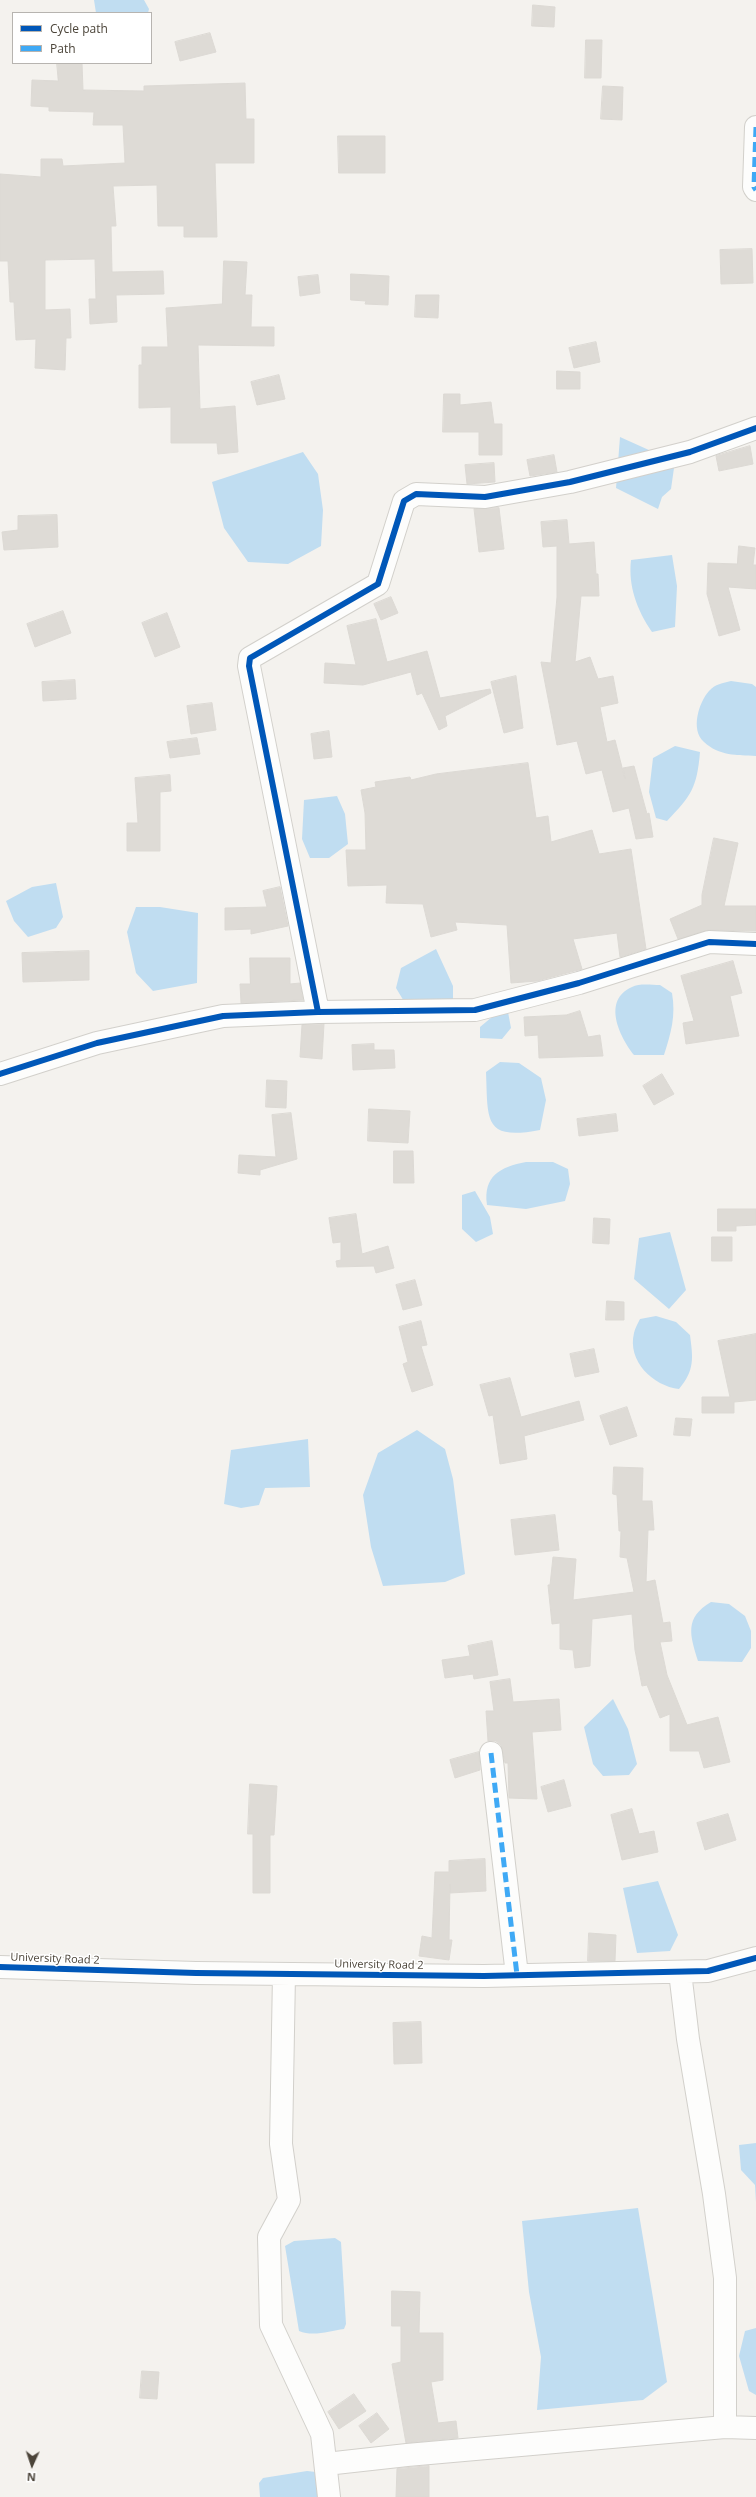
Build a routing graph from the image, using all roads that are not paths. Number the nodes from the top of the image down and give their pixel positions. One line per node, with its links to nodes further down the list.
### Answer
1 (756, 127): 2 (street)
2 (756, 190)
3 (756, 428): 5 (street)
4 (756, 944): 5 (street)
5 (318, 1012): 6 (street)
6 (0, 1074)
7 (491, 1753): 12 (street)
8 (756, 1958): 10 (street, University Road 2)
9 (0, 1967): 11 (street, University Road 2)
10 (680, 1972): 12 (street, University Road 2); 13 (street)
11 (284, 1974): 12 (street, University Road 2); 15 (street)
12 (517, 1975)
13 (725, 2427): 14 (street); 15 (street)
14 (756, 2428)
15 (326, 2464): 16 (street)
16 (329, 2497)

